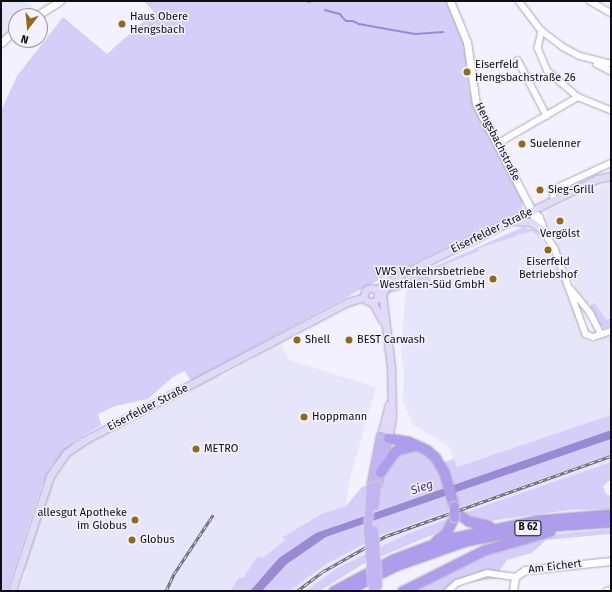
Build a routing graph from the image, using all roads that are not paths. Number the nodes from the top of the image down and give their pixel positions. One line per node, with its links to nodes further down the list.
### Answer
1 (60, 1): 5 (street)
2 (450, 1): 15 (street, Hengsbachstraße)
3 (519, 1): 7 (street)
4 (590, 1): 6 (street)
5 (48, 8)
6 (611, 13)
7 (542, 31): 9 (street); 12 (street)
8 (518, 60): 14 (street)
9 (598, 61): 10 (street); 11 (street)
10 (611, 64)
11 (611, 71)
12 (578, 97): 13 (street); 14 (street)
13 (611, 110)
14 (547, 116): 15 (street)
15 (497, 144): 19 (street, Hengsbachstraße)
16 (611, 163): 18 (street)
17 (611, 176): 18 (main road, Eiserfelder Straße)
18 (554, 201): 19 (main road, Eiserfelder Straße)
19 (532, 211): 20 (main road, Eiserfelder Straße); 21 (street)
20 (513, 221): 21 (main road); 22 (main road, Eiserfelder Straße)
21 (545, 232): 23 (street)
22 (398, 276): 24 (main road, Eiserfelder Straße); 27 (main road)
23 (571, 289): 29 (street); 29 (street)
24 (376, 290): 25 (main road, Eiserfelder Straße); 26 (main road)
25 (364, 297): 26 (main road); 43 (main road, Eiserfelder Straße)
26 (374, 301): 27 (main road)
27 (386, 324): 30 (main road)
28 (611, 330): 29 (street)
29 (600, 334)
30 (384, 437): 31 (highway, B 62); 32 (main road); 33 (main road)
31 (416, 445): 32 (highway); 35 (highway, B 62)
32 (380, 472): 33 (main road)
33 (374, 486): 41 (main road, bridge)
34 (611, 514): 37 (highway, B 62)
35 (457, 516): 37 (highway, B 62); 38 (highway, B 62)
36 (611, 522): 45 (highway, B 62); 46 (highway, B 62)
37 (496, 527): 38 (highway, B 62)
38 (429, 545): 44 (highway, B 62)
39 (611, 561): 40 (street, Am Eichert)
40 (516, 577): 47 (street); 48 (street, Am Eichert)
41 (376, 589)
42 (611, 590): 49 (street)
43 (12, 591)
44 (333, 591)
45 (346, 591)
46 (402, 591)
47 (448, 591)
48 (513, 591)
49 (607, 591)

